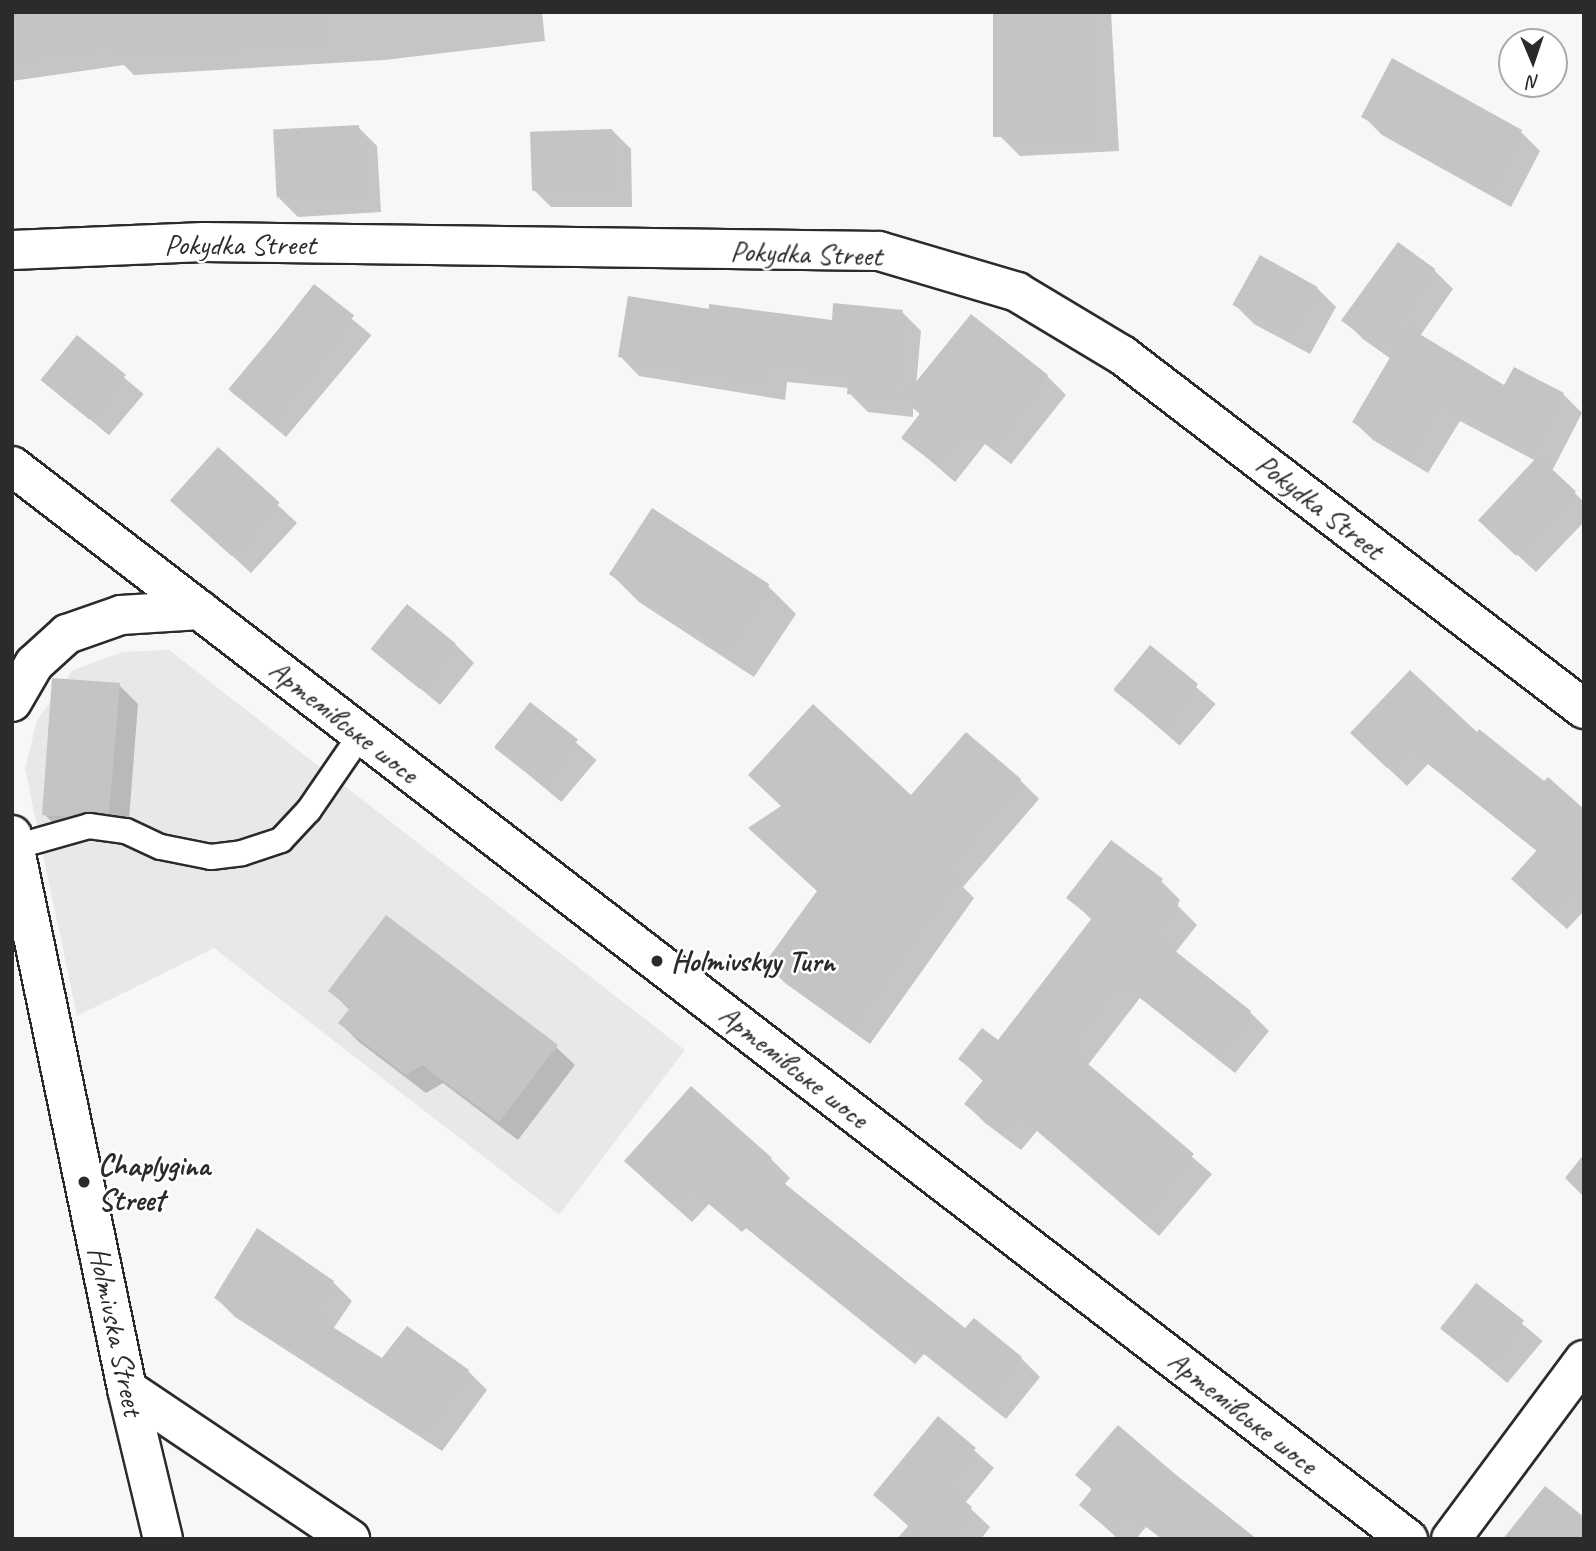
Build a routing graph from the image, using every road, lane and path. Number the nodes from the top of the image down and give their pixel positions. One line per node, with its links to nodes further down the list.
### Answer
1 (12, 250): 5 (street, Pokydka Street)
2 (12, 466): 3 (street, Артемівське шосе)
3 (200, 610): 4 (street); 6 (street, Артемівське шосе)
4 (12, 702)
5 (1584, 709)
6 (361, 734): 7 (lane); 12 (street, Артемівське шосе)
7 (13, 841): 9 (street, Holmivska Street)
8 (1584, 1360): 13 (street)
9 (127, 1389): 10 (street, Holmivska Street); 11 (street)
10 (163, 1539)
11 (350, 1539)
12 (1408, 1539)
13 (1451, 1539)

